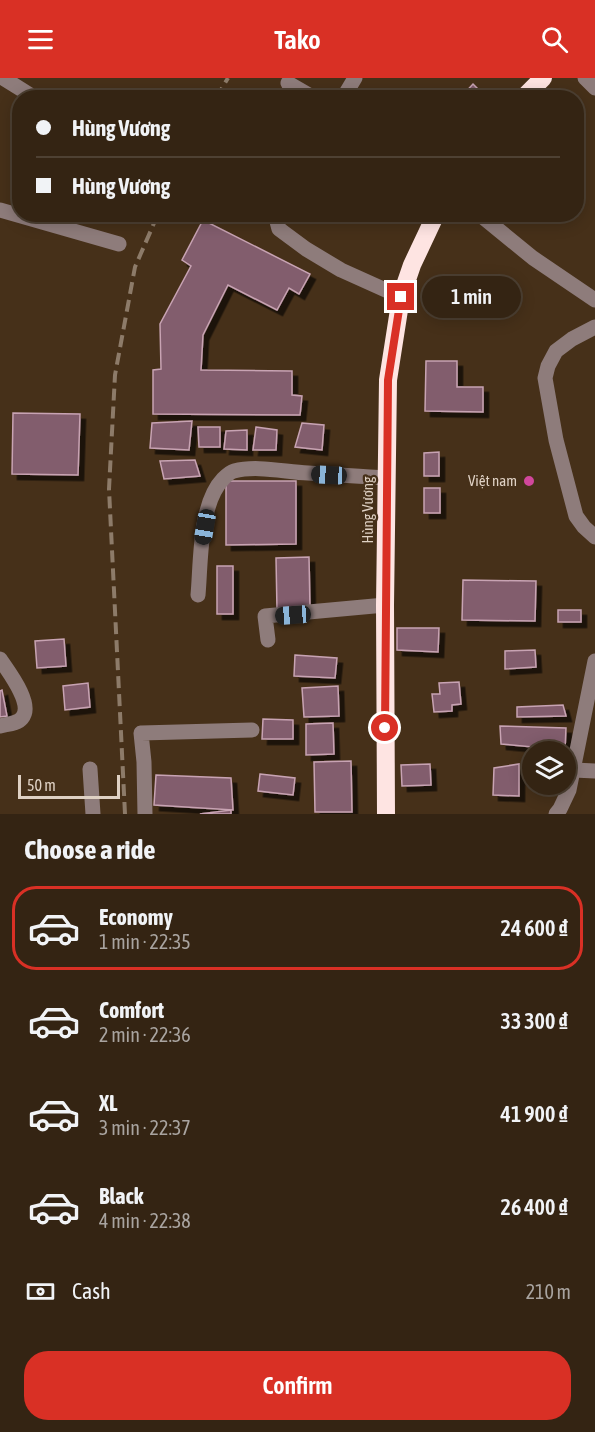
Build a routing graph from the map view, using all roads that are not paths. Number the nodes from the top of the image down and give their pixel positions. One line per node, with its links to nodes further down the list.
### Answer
1 (3, 78): 6 (street)
2 (543, 78): 8 (highway)
3 (585, 78): 5 (street)
4 (288, 83): 7 (street)
5 (595, 88)
6 (22, 90)
7 (300, 90)
8 (531, 90)
9 (42, 222): 13 (street)
10 (277, 222): 14 (street)
11 (432, 222): 14 (highway, Hùng Vương)
12 (489, 222): 15 (street)
13 (119, 244)
14 (401, 297): 17 (highway, Hùng Vương)
15 (595, 300)
16 (595, 327): 18 (street)
17 (386, 478): 19 (street); 20 (highway, Hùng Vương)
18 (595, 537)
19 (198, 595)
20 (385, 605): 21 (street); 33 (highway, Hùng Vương)
21 (268, 640)
22 (0, 658): 24 (street)
23 (595, 661): 26 (street)
24 (0, 726)
25 (252, 729): 32 (street)
26 (576, 760)
27 (90, 769): 31 (street)
28 (576, 770): 29 (street)
29 (595, 771)
30 (566, 795): 34 (street)
31 (93, 814)
32 (145, 814)
33 (386, 814)
34 (556, 814)

